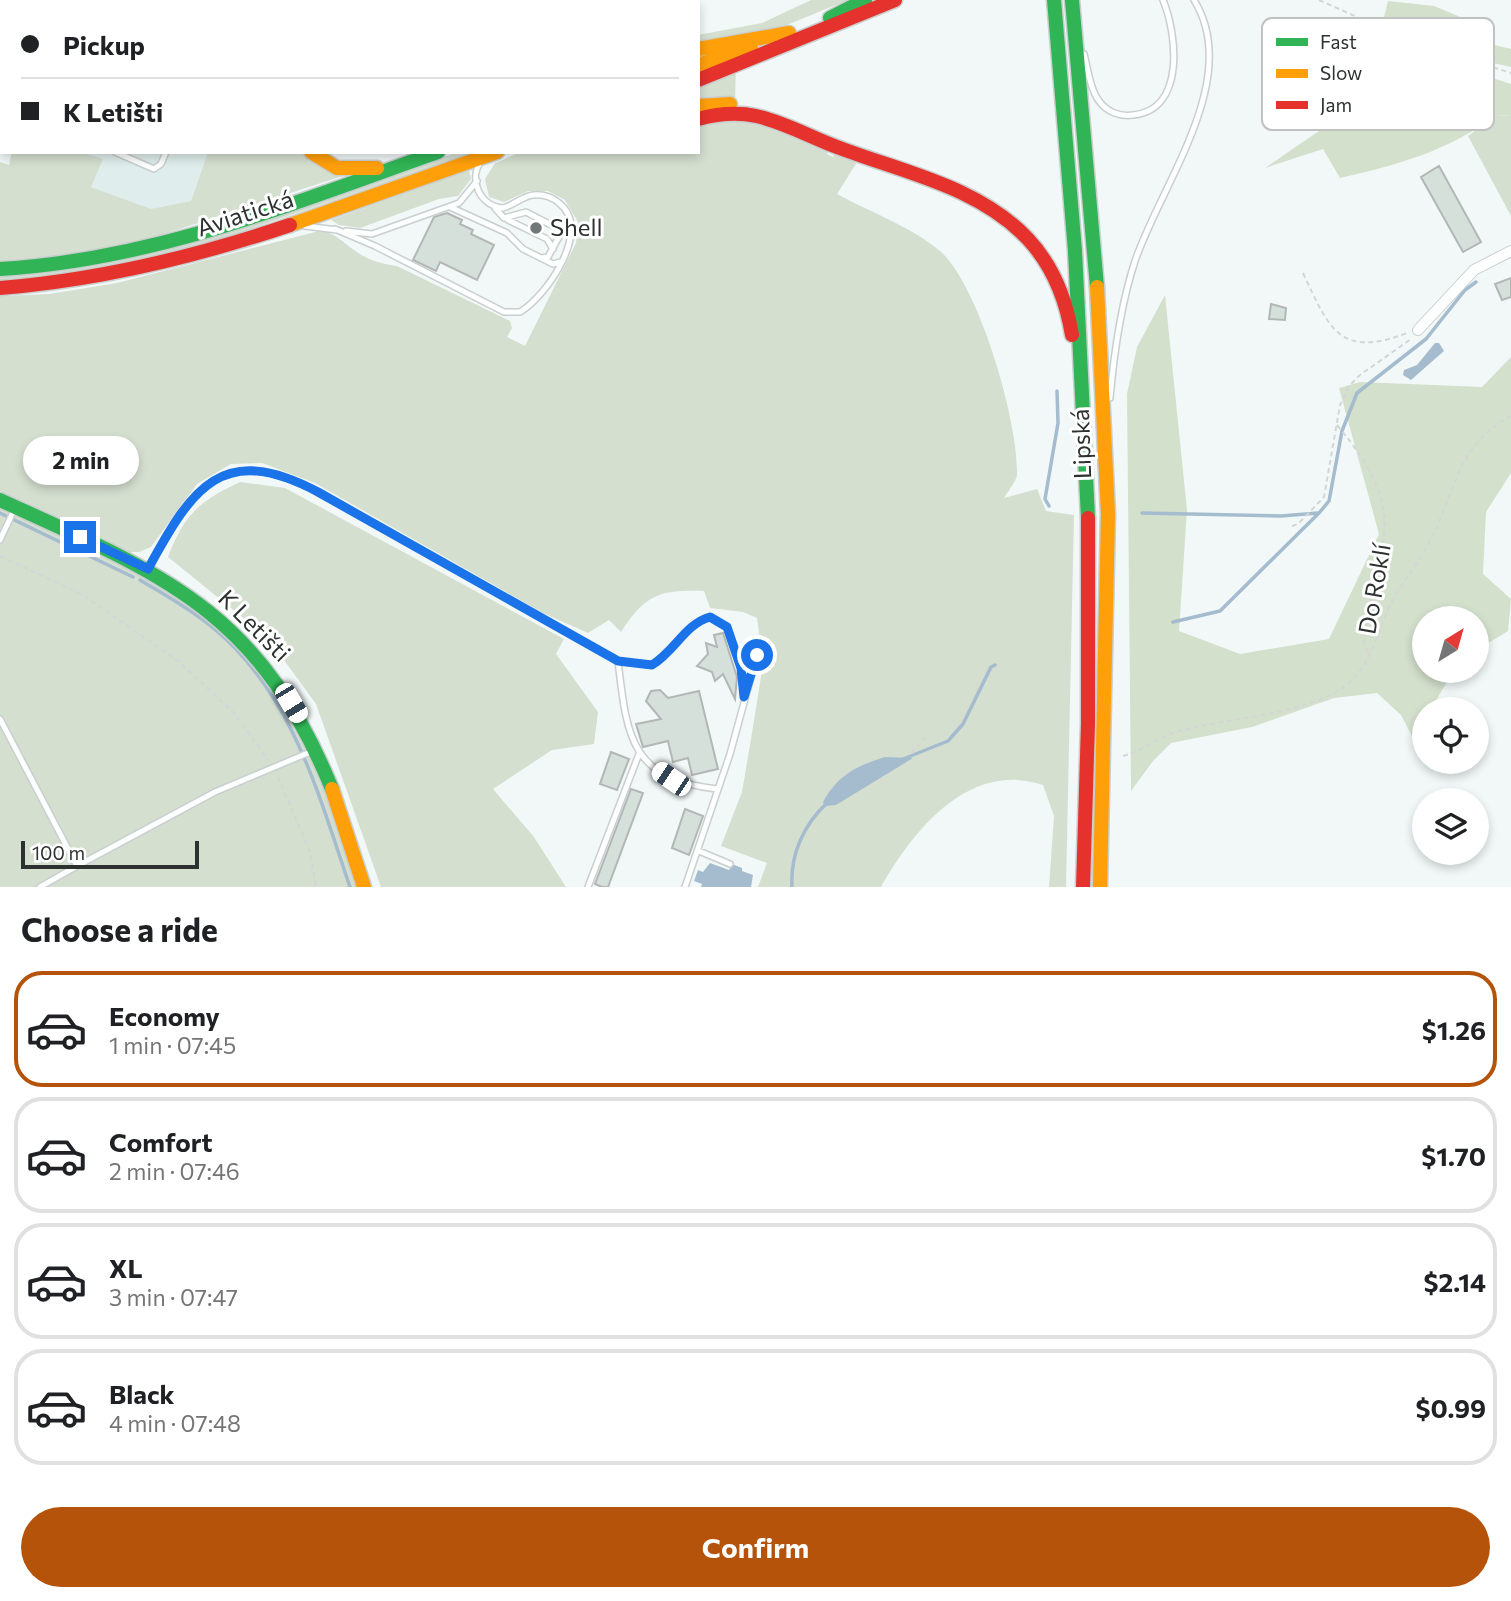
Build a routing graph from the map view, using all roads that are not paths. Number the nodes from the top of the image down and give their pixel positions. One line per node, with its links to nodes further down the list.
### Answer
1 (865, 0): 8 (main road)
2 (884, 0): 8 (main road)
3 (895, 0): 13 (main road)
4 (1054, 0): 37 (main road, Lipská)
5 (1072, 0): 9 (main road, Lipská)
6 (1163, 0): 9 (lane)
7 (1194, 0): 36 (lane)
8 (830, 18): 10 (main road)
9 (1074, 20): 36 (main road, Lipská)
10 (789, 33): 11 (main road); 12 (main road)
11 (700, 49)
12 (700, 64)
13 (700, 79)
14 (700, 106): 16 (main road)
15 (700, 119): 16 (main road)
16 (836, 146): 37 (main road)
17 (120, 154): 18 (lane)
18 (165, 154)
19 (314, 154): 22 (main road)
20 (432, 154): 22 (main road, Aviatická)
21 (492, 154): 23 (lane); 27 (main road, Aviatická)
22 (396, 167): 33 (main road, Aviatická)
23 (477, 181): 24 (lane); 25 (lane)
24 (493, 206): 26 (lane); 32 (lane)
25 (447, 207): 28 (lane); 31 (lane)
26 (504, 218): 29 (lane); 29 (lane)
27 (278, 227): 28 (lane); 34 (main road, Aviatická)
28 (335, 229): 32 (lane)
29 (553, 249): 31 (lane)
30 (1511, 251): 35 (street)
31 (541, 258): 32 (lane)
32 (560, 261)
33 (0, 269)
34 (0, 288)
35 (1418, 330)
36 (1105, 450): 57 (main road, Lipská)
37 (1088, 453): 56 (main road, Lipská)
38 (0, 500): 39 (main road, K Letišti)
39 (16, 507): 40 (lane); 41 (main road, K Letišti)
40 (0, 540)
41 (148, 569): 43 (lane); 46 (main road, K Letišti)
42 (757, 655): 44 (lane)
43 (618, 661): 44 (lane); 47 (lane)
44 (744, 697): 48 (lane)
45 (0, 719): 51 (lane)
46 (315, 750): 51 (lane); 53 (main road, K Letišti)
47 (639, 754): 48 (lane); 54 (lane)
48 (717, 789): 49 (lane)
49 (699, 851): 50 (lane); 55 (lane)
50 (730, 864)
51 (77, 866): 52 (lane)
52 (40, 887)
53 (364, 887)
54 (588, 887)
55 (685, 887)
56 (1083, 887)
57 (1100, 887)

